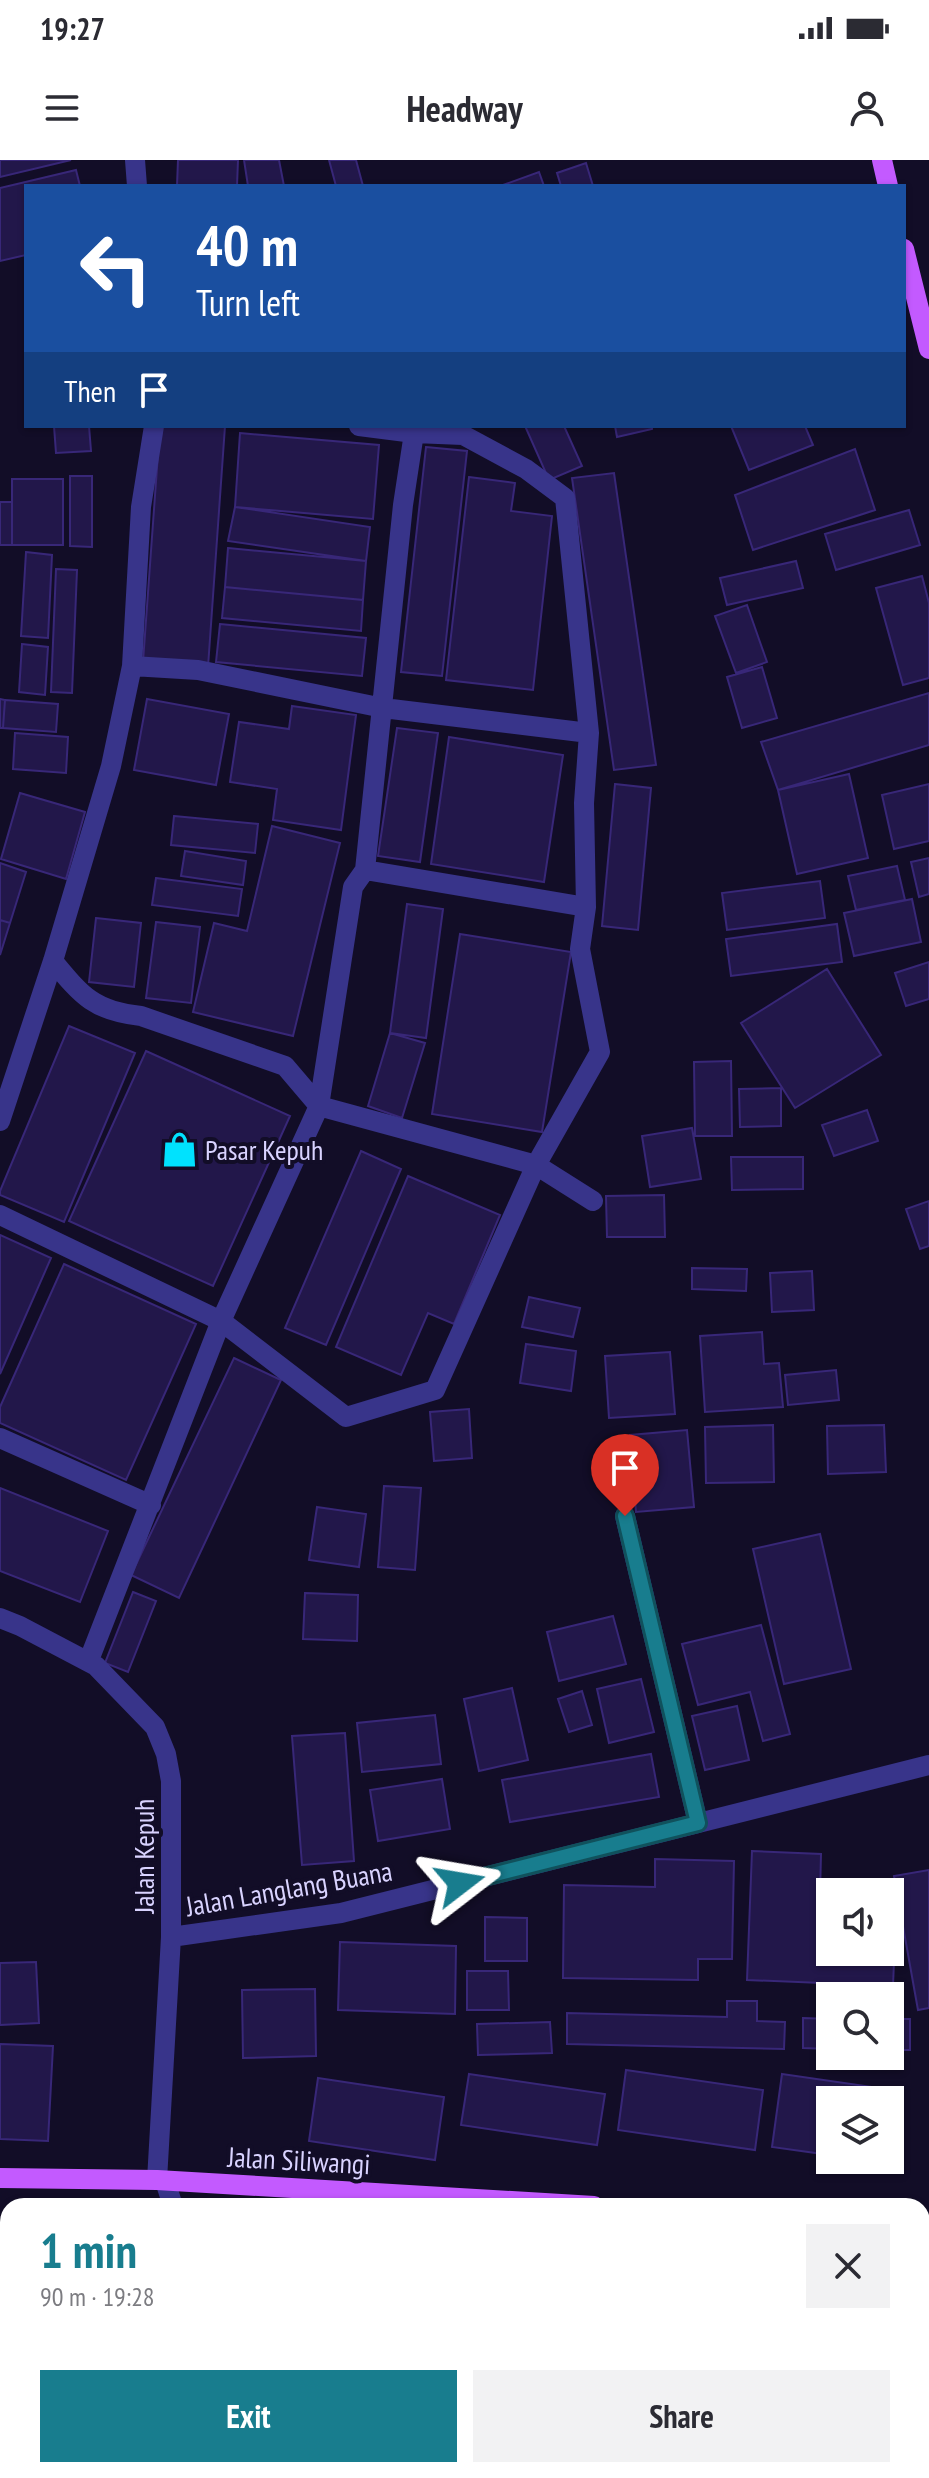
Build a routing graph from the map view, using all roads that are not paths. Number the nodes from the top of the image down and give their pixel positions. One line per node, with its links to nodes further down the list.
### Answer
1 (135, 160): 3 (street)
2 (882, 160): 4 (main road)
3 (137, 184)
4 (888, 184)
5 (906, 257): 6 (main road)
6 (929, 349)
7 (154, 428): 10 (street)
8 (375, 428): 9 (street)
9 (414, 433): 11 (street); 12 (street)
10 (132, 666): 11 (street); 15 (street)
11 (383, 708): 12 (street); 13 (street)
12 (589, 733): 14 (street)
13 (365, 870): 14 (street); 16 (street)
14 (586, 907): 18 (street)
15 (53, 961): 16 (street); 17 (street)
16 (319, 1106): 18 (street); 21 (street)
17 (0, 1121)
18 (544, 1170): 19 (street); 21 (street)
19 (588, 1198)
20 (0, 1215): 21 (street)
21 (221, 1321): 23 (street)
22 (0, 1438): 23 (street)
23 (151, 1505): 26 (street)
24 (625, 1516): 28 (street)
25 (0, 1618): 26 (street, Jalan Kepuh)
26 (92, 1663): 29 (street, Jalan Kepuh)
27 (929, 1765): 28 (street, Jalan Langlang Buana)
28 (698, 1823): 29 (street, Jalan Langlang Buana)
29 (171, 1937): 31 (street, Jalan Kepuh)
30 (0, 2178): 31 (main road, Jalan Siliwangi)
31 (159, 2180): 32 (street); 33 (main road, Jalan Siliwangi)
32 (169, 2198)
33 (460, 2198)

